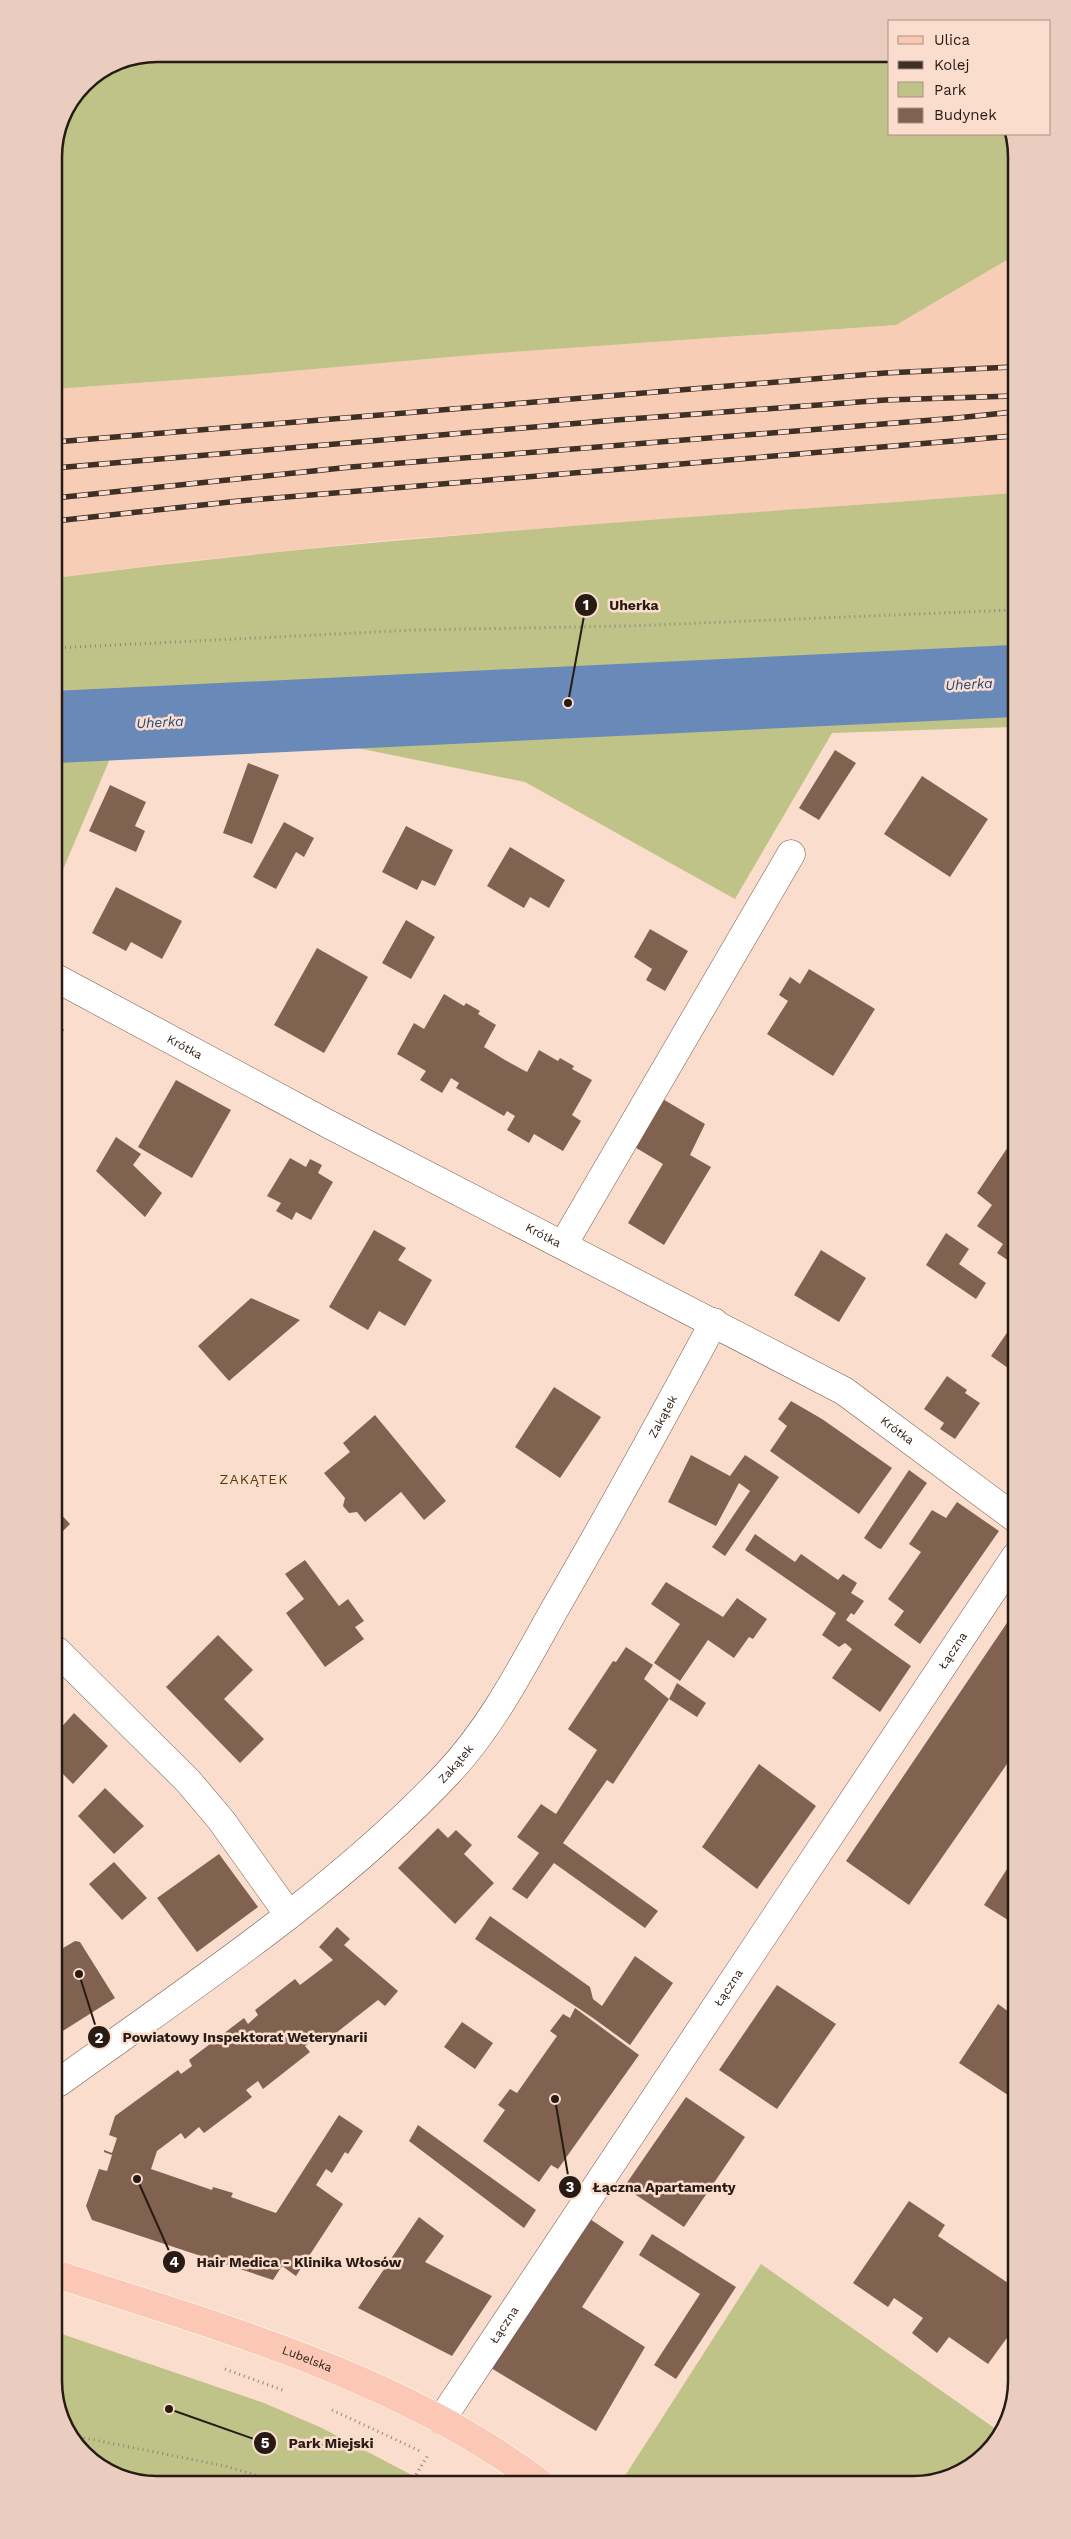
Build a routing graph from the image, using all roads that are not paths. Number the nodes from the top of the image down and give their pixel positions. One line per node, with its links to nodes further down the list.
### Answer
1 (791, 854): 3 (street)
2 (63, 982): 3 (street, Krótka)
3 (563, 1245): 4 (street, Krótka)
4 (714, 1322): 5 (street, Krótka); 8 (street, Zakątek)
5 (1008, 1508)
6 (1008, 1568): 11 (street, Łączna)
7 (62, 1656): 8 (street)
8 (289, 1915): 9 (street, Zakątek)
9 (62, 2080)
10 (62, 2275): 11 (main road, Lubelska)
11 (441, 2420): 12 (main road, Lubelska)
12 (529, 2476)

